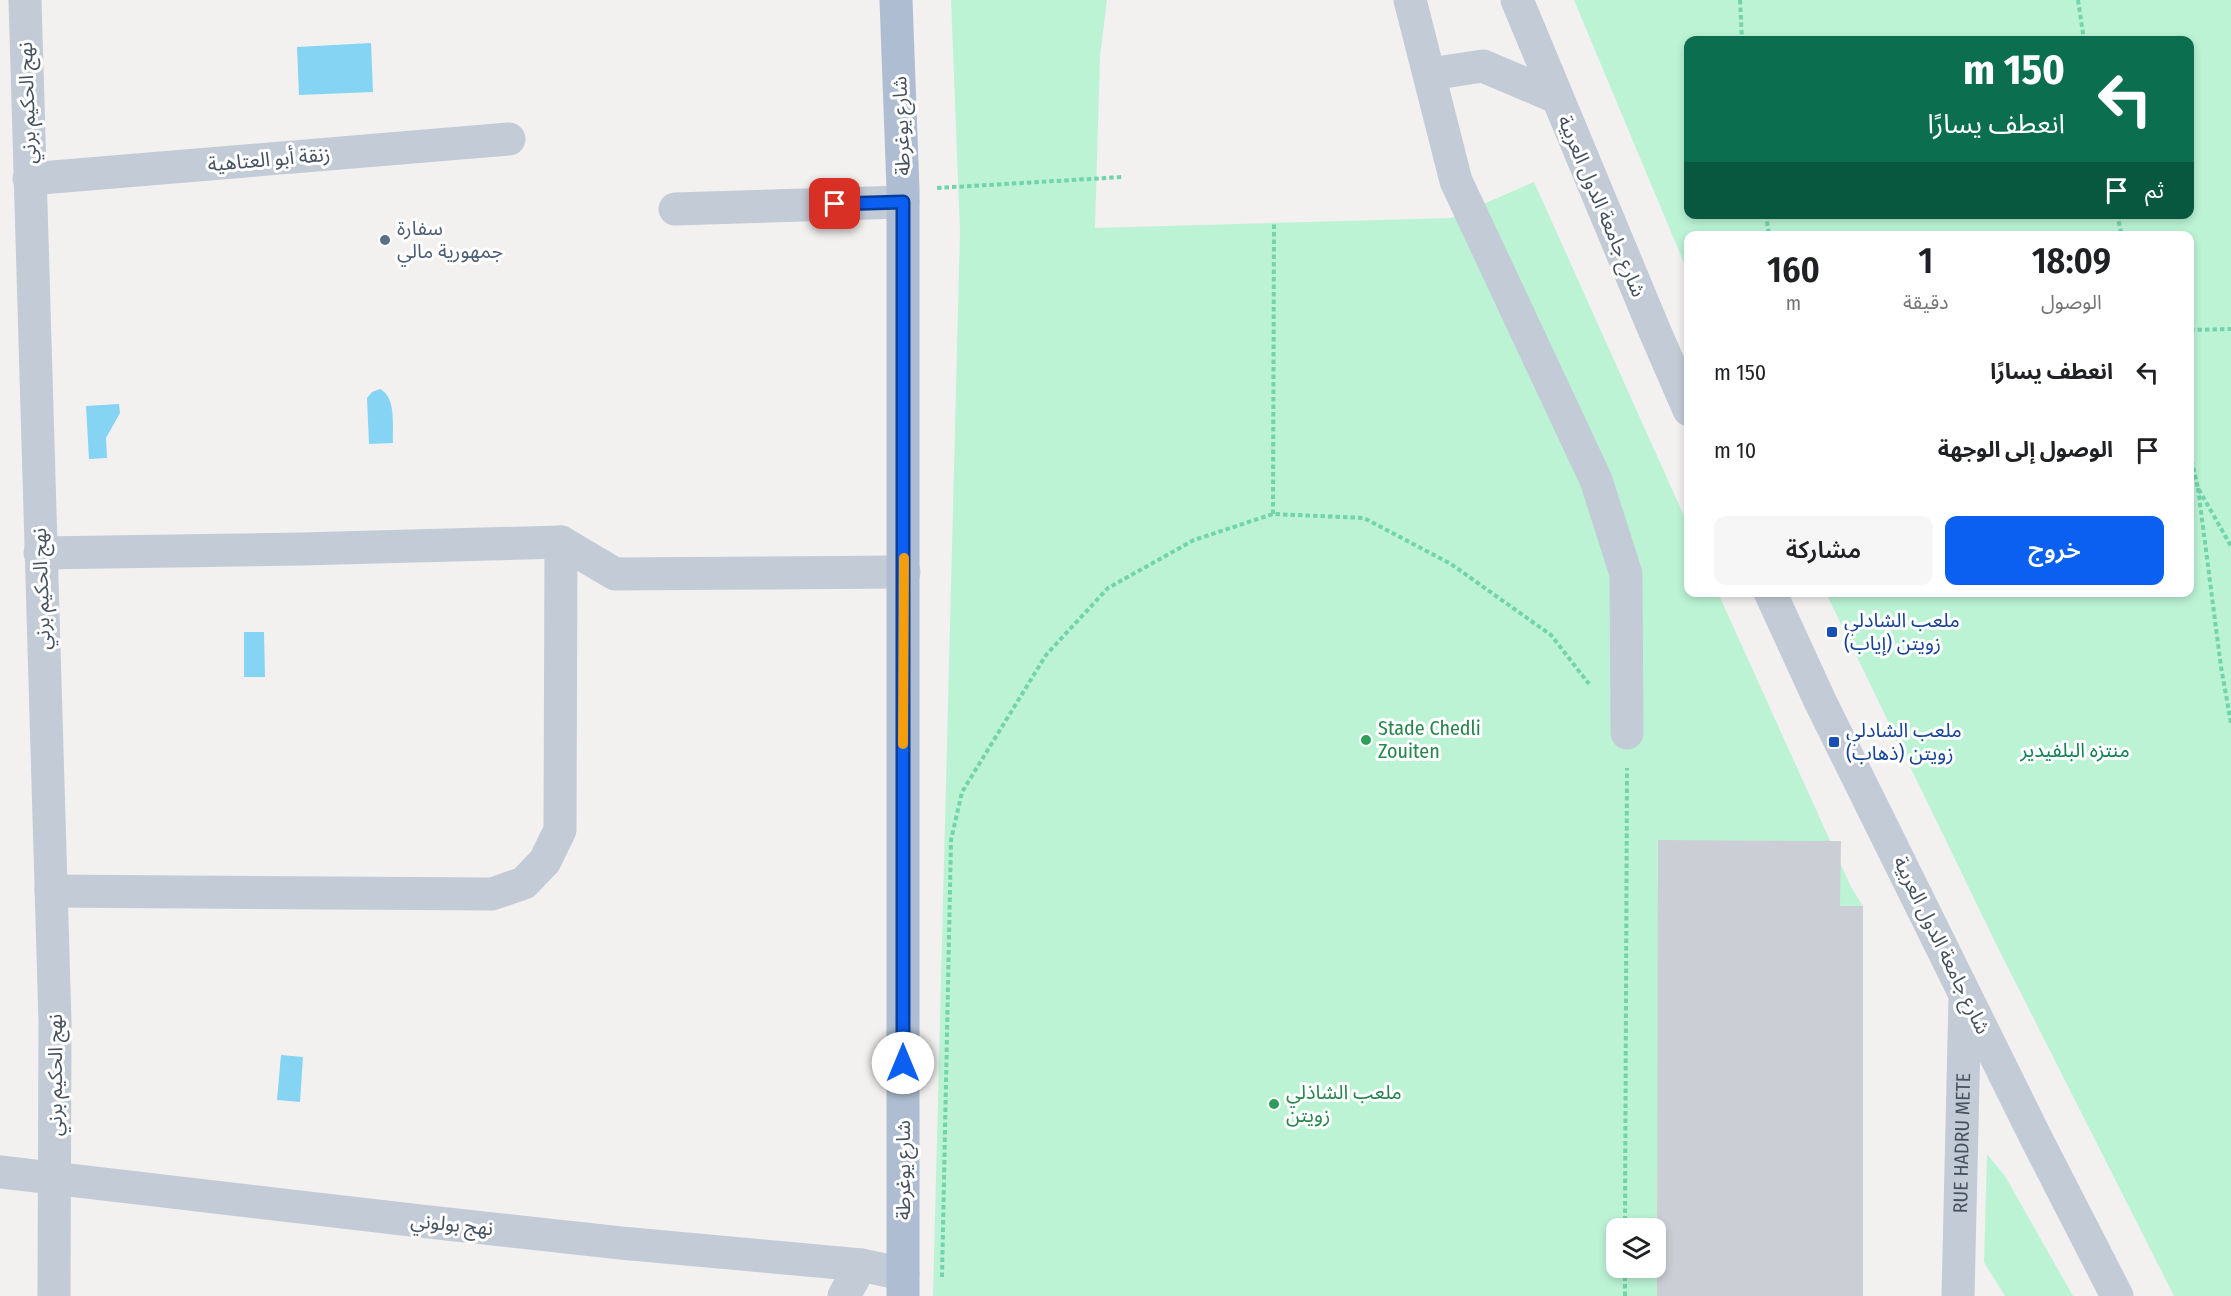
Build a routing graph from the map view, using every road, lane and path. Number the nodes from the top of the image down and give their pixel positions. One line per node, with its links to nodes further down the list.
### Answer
1 (25, 0): 13 (street, نهج الحكيم برني)
2 (896, 0): 14 (main road, شارع يوغرطة)
3 (1410, 0): 9 (street)
4 (1517, 0): 10 (street, شارع جامعة الدول العربية)
5 (1740, 0): 7 (path)
6 (2078, 0): 8 (path)
7 (1742, 36)
8 (2083, 36)
9 (1430, 74): 10 (street); 30 (street)
10 (1556, 97): 19 (street, شارع جامعة الدول العربية)
11 (509, 139): 13 (street, زنقة أبو العتاهية)
12 (1123, 177): 14 (path)
13 (29, 179): 25 (street, نهج الحكيم برني)
14 (903, 195): 15 (street); 26 (main road, شارع يوغرطة)
15 (675, 209)
16 (1274, 223): 22 (path)
17 (2231, 329): 18 (path)
18 (2194, 330)
19 (1684, 398)
20 (2194, 470): 21 (path)
21 (2198, 488): 24 (path); 29 (path)
22 (1273, 514): 28 (path); 38 (path)
23 (561, 542): 25 (street); 26 (street); 31 (street)
24 (2231, 546)
25 (40, 553): 31 (street, نهج الحكيم برني)
26 (904, 572): 39 (main road, شارع يوغرطة)
27 (1772, 597): 32 (street, شارع جامعة الدول العربية)
28 (1593, 688)
29 (2231, 723)
30 (1627, 733): 35 (path)
31 (51, 891): 34 (street, نهج الحكيم برني)
32 (1965, 991): 43 (street, RUE HADRU METE); 44 (street, شارع جامعة الدول العربية)
33 (0, 1172): 34 (street, نهج بولوني)
34 (54, 1178): 36 (street, نهج بولوني); 40 (street, نهج الحكيم برني)
35 (1625, 1218)
36 (861, 1265): 39 (street, نهج بولوني); 41 (street)
37 (1625, 1278): 42 (path)
38 (942, 1284)
39 (903, 1285)
40 (55, 1295)
41 (844, 1296)
42 (1625, 1296)
43 (1958, 1296)
44 (2117, 1296)

